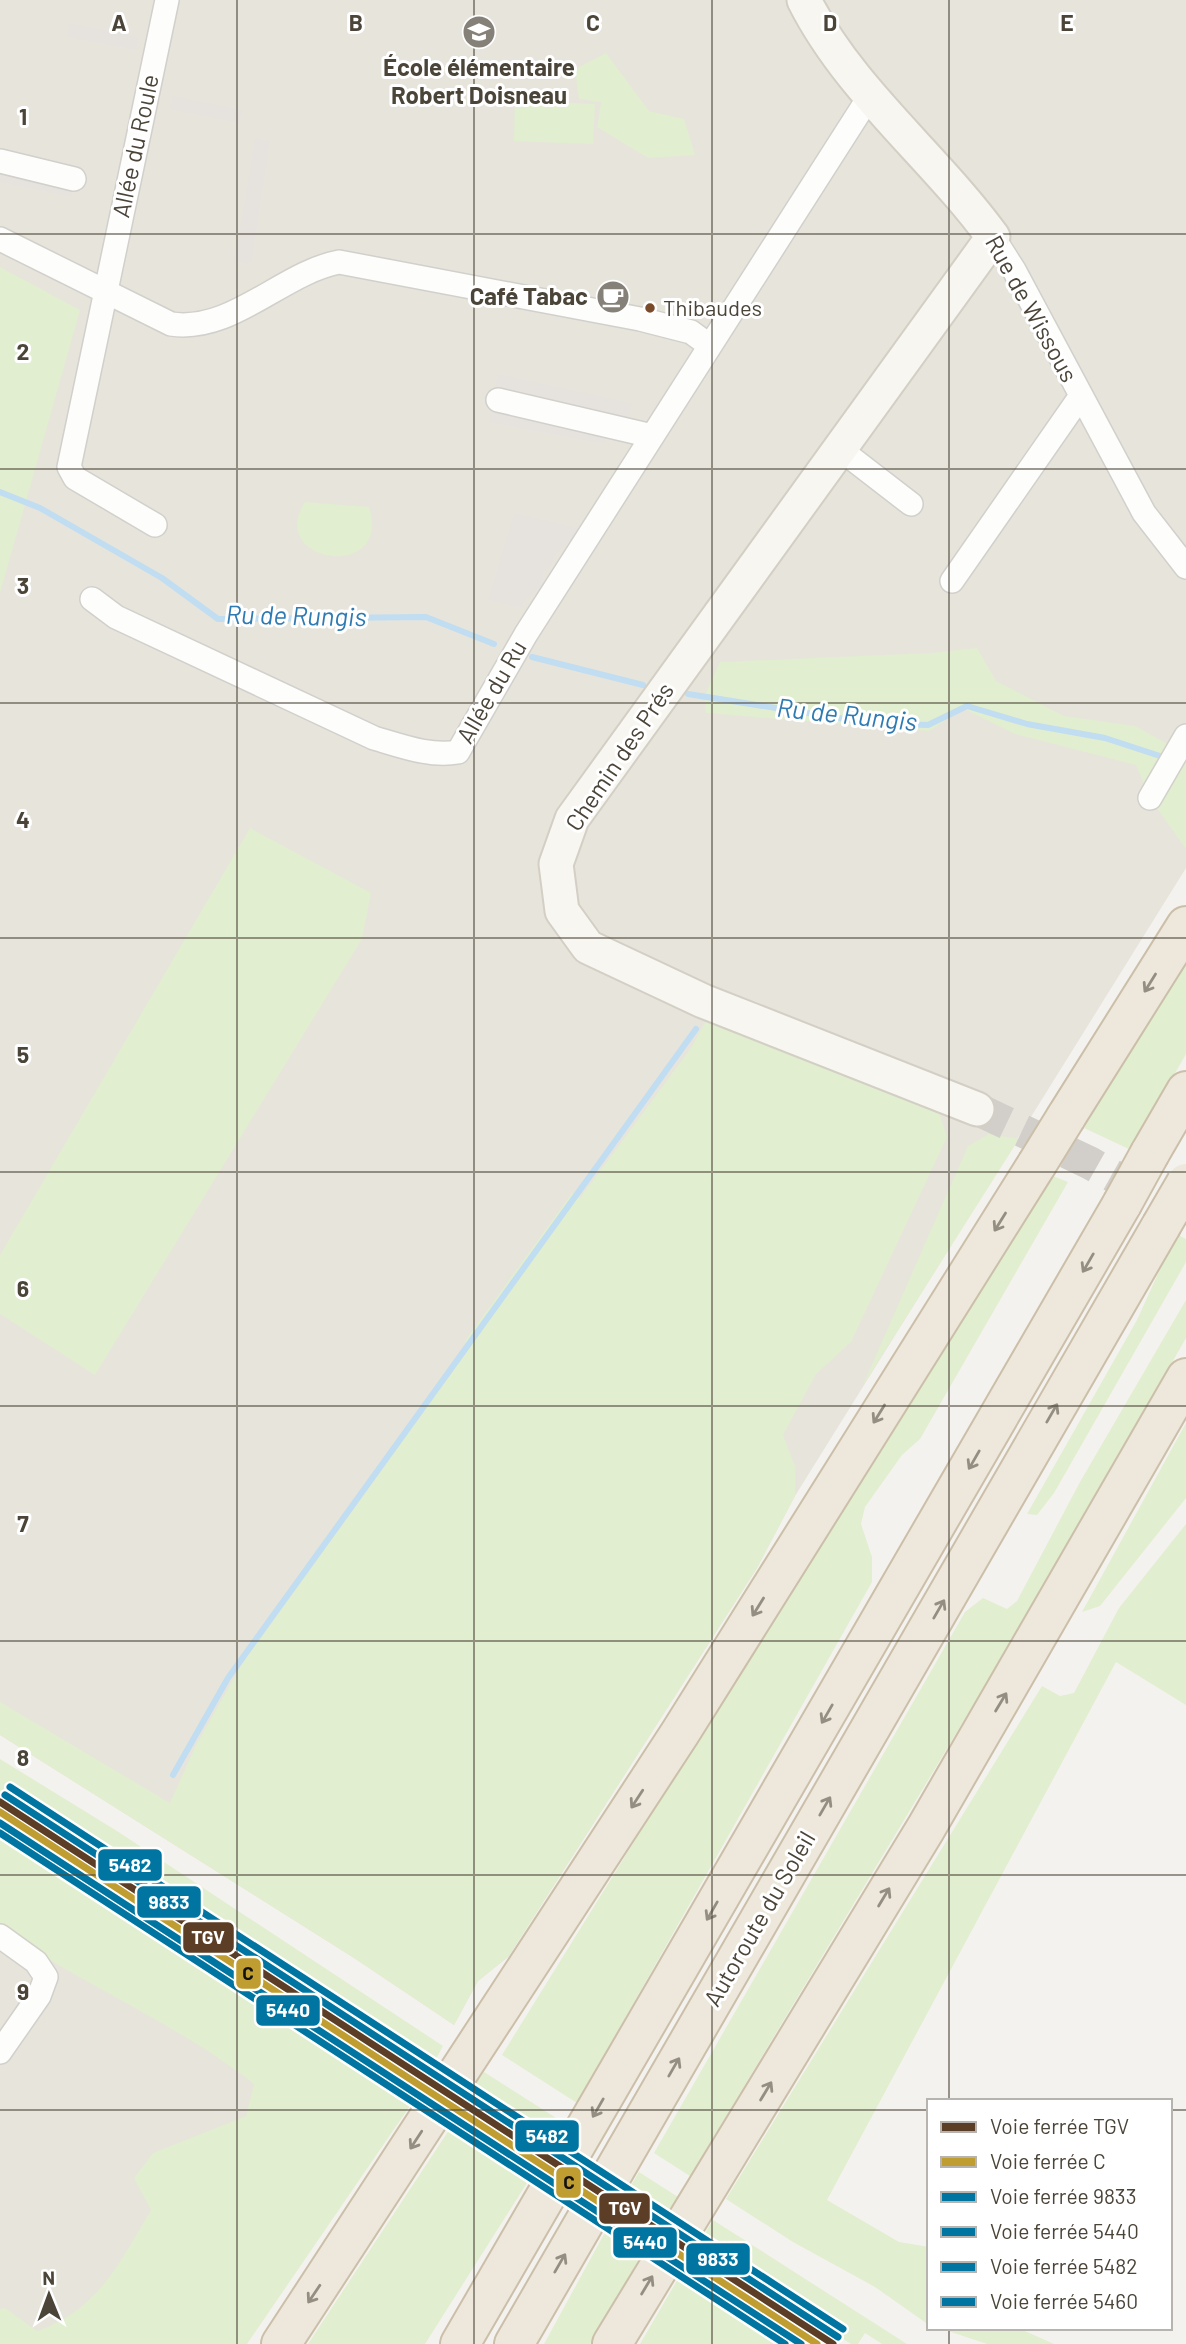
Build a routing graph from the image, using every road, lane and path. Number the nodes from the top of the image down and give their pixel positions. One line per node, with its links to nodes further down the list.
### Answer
1 (167, 0): 8 (street, Allée du Roule)
2 (804, 0): 3 (street, Rue de Wissous)
3 (871, 94): 6 (street, Rue de Wissous); 9 (street, Allée du Ru)
4 (0, 161): 5 (street)
5 (74, 179)
6 (992, 237): 10 (street, Rue de Wissous); 13 (street, Chemin des Prés)
7 (0, 239): 8 (street)
8 (104, 292): 9 (street); 15 (street, Allée du Roule)
9 (710, 346): 12 (street, Allée du Ru)
10 (1080, 397): 16 (street, Rue de Wissous); 17 (street)
11 (498, 400): 12 (street)
12 (652, 436): 18 (street, Allée du Ru)
13 (841, 450): 14 (street); 23 (street, Chemin des Prés)
14 (911, 504)
15 (155, 525)
16 (1186, 567)
17 (952, 581)
18 (92, 599)
19 (1186, 736): 20 (street)
20 (1150, 798)
21 (1186, 926): 28 (highway, one-way to 28, bridge)
22 (1186, 1091): 29 (highway, Autoroute du Soleil, one-way to 29, bridge)
23 (977, 1109)
24 (1186, 1183): 30 (highway, Autoroute du Soleil, one-way to 24, bridge)
25 (1186, 1378): 31 (highway, one-way to 25)
26 (0, 1936): 27 (street)
27 (0, 2052)
28 (281, 2344)
29 (460, 2344)
30 (514, 2344)
31 (612, 2344)

